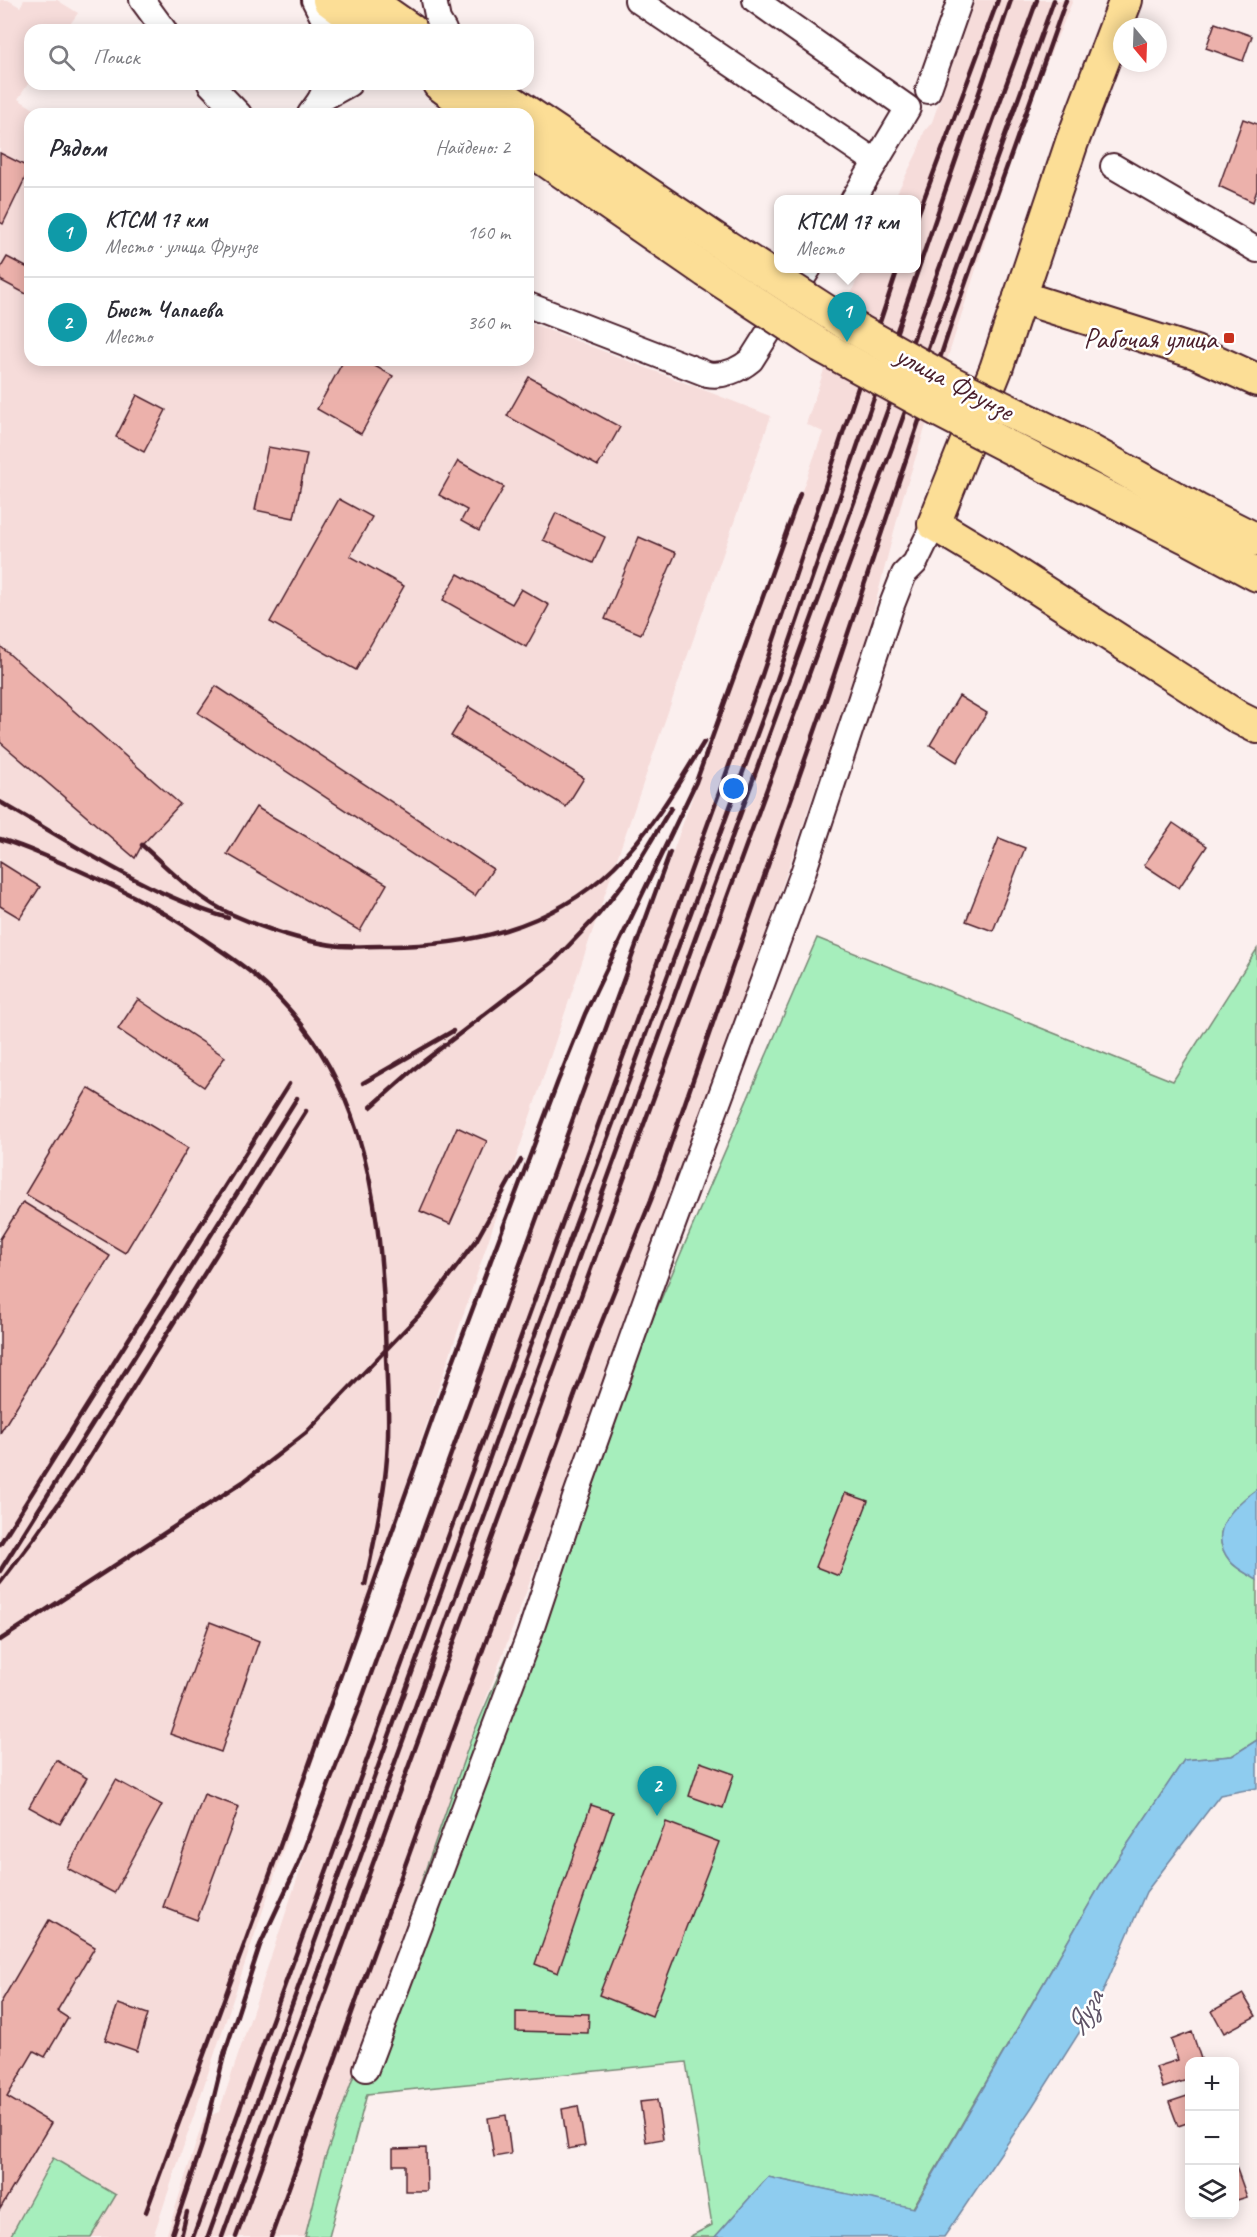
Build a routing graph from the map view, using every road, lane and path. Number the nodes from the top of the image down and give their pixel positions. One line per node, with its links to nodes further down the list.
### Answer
1 (142, 0): 10 (street)
2 (314, 0): 11 (street)
3 (329, 0): 12 (main road)
4 (368, 0): 13 (main road)
5 (434, 0): 14 (street)
6 (637, 0): 26 (street)
7 (755, 0): 26 (street)
8 (960, 0): 19 (street)
9 (1126, 0): 31 (main road)
10 (160, 24)
11 (326, 24)
12 (361, 24)
13 (402, 24)
14 (441, 24)
15 (216, 90): 22 (street)
16 (337, 90): 20 (street)
17 (442, 90): 21 (street)
18 (453, 90): 21 (main road, улица Фрунзе)
19 (928, 91)
20 (319, 99)
21 (476, 100): 23 (main road, улица Фрунзе, bridge)
22 (232, 108)
23 (490, 108)
24 (534, 134): 35 (main road, улица Фрунзе, bridge)
25 (534, 152): 36 (main road, улица Фрунзе, bridge)
26 (876, 162): 28 (street)
27 (1113, 166): 29 (street)
28 (856, 195)
29 (1257, 250)
30 (806, 273): 32 (street)
31 (1020, 297): 33 (main road); 34 (main road)
32 (534, 307)
33 (1257, 380)
34 (934, 524): 37 (main road); 38 (street)
35 (1257, 540)
36 (1257, 575)
37 (1257, 726)
38 (366, 2069)

